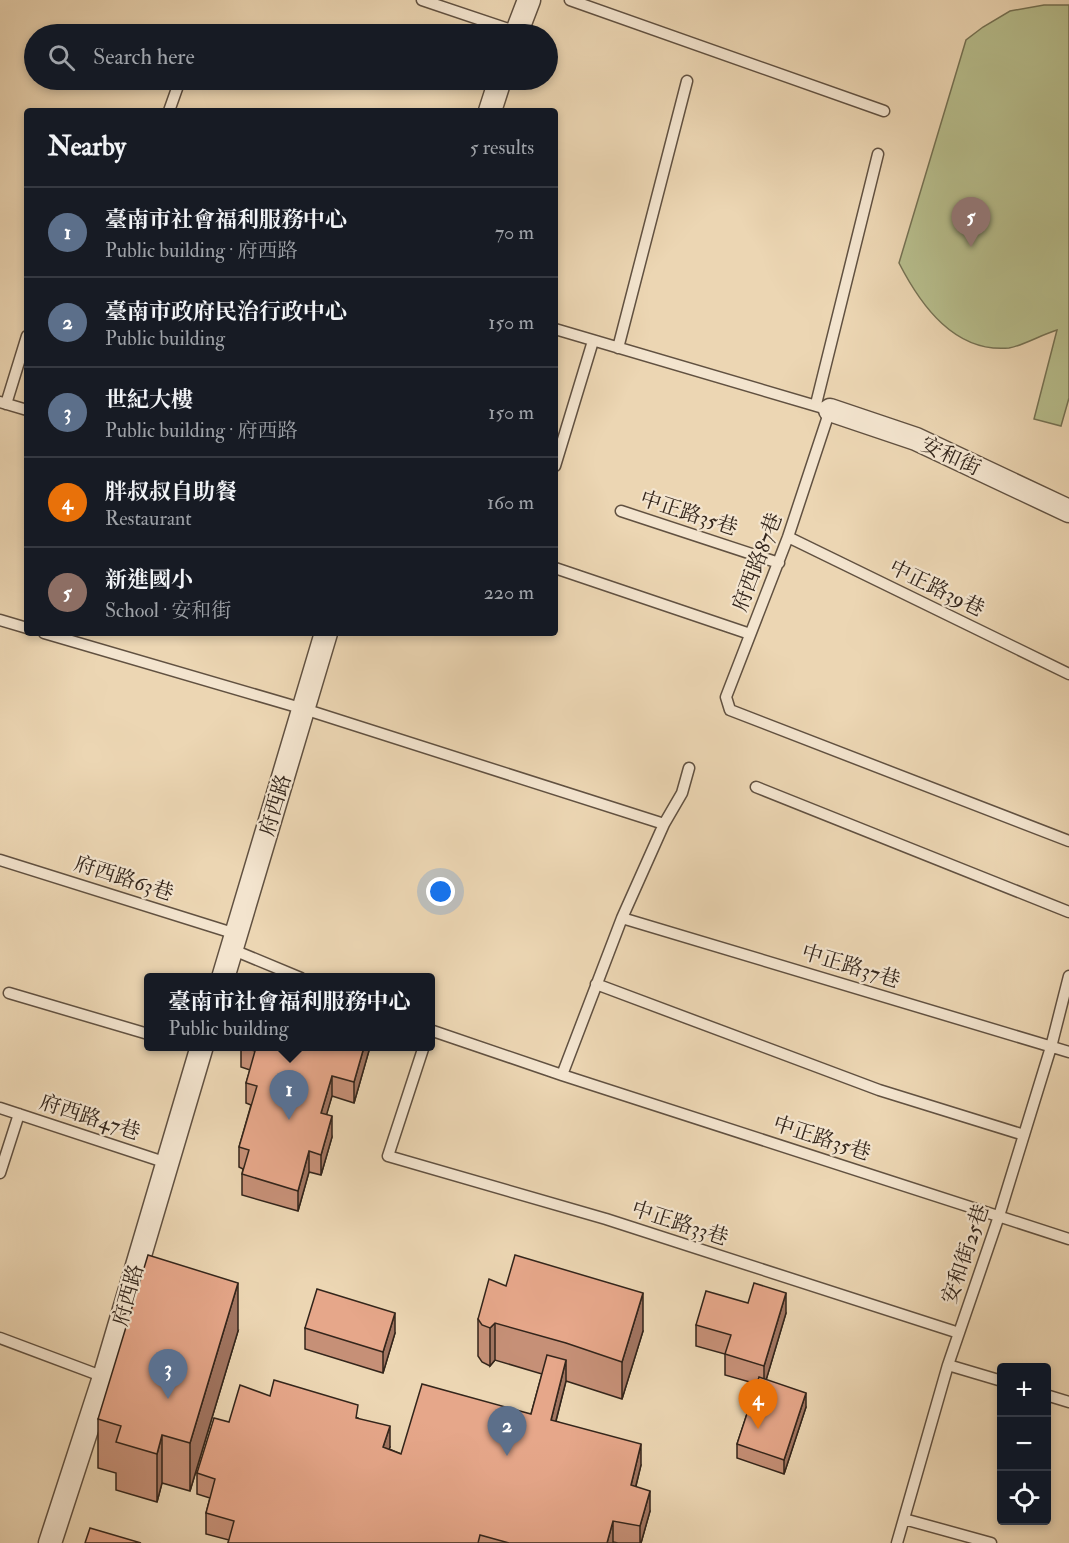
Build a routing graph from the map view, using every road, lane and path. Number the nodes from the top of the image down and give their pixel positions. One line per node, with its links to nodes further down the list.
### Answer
1 (422, 0): 4 (lane)
2 (529, 0): 5 (street)
3 (570, 0): 11 (lane)
4 (490, 24)
5 (520, 24)
6 (687, 81): 16 (lane)
7 (176, 90): 9 (lane)
8 (497, 90): 10 (street)
9 (170, 108)
10 (491, 108)
11 (884, 111)
12 (878, 154): 18 (lane, 府西路87巷)
13 (558, 330): 14 (lane)
14 (593, 341): 16 (lane); 20 (lane)
15 (24, 344): 17 (lane)
16 (618, 348): 18 (lane)
17 (3, 403): 19 (lane)
18 (823, 407): 22 (street, 安和街); 23 (lane, 府西路87巷)
19 (24, 409)
20 (558, 456)
21 (621, 511): 24 (lane, 中正路35巷)
22 (1069, 511)
23 (788, 537): 24 (lane, 府西路87巷); 31 (lane, 中正路39巷)
24 (779, 563): 28 (lane, 府西路87巷)
25 (558, 569): 28 (lane, 府西路87巷)
26 (0, 620): 27 (lane)
27 (24, 627)
28 (750, 634): 36 (lane)
29 (54, 636): 32 (lane)
30 (325, 636): 32 (street, 府西路)
31 (1069, 674)
32 (304, 709): 35 (lane); 40 (street, 府西路)
33 (689, 768): 35 (lane)
34 (756, 787): 38 (lane)
35 (664, 824): 39 (lane)
36 (1069, 841)
37 (0, 860): 40 (lane, 府西路63巷)
38 (1069, 912)
39 (622, 918): 44 (lane); 48 (lane, 中正路37巷)
40 (234, 942): 41 (street, 府西路); 42 (lane)
41 (225, 973)
42 (292, 973)
43 (1069, 976): 48 (lane, 安和街25巷)
44 (596, 984): 52 (lane); 55 (lane)
45 (9, 993): 47 (lane)
46 (435, 1032): 52 (lane, 中正路35巷)
47 (144, 1033)
48 (1051, 1047): 51 (lane, 中正路37巷); 55 (lane, 安和街25巷)
49 (196, 1051): 56 (street, 府西路)
50 (423, 1051): 60 (lane, 中正路33巷)
51 (1069, 1052)
52 (562, 1075): 58 (lane, 中正路35巷)
53 (0, 1107): 54 (lane, 府西路47巷)
54 (19, 1114): 56 (lane, 府西路47巷); 57 (lane)
55 (1024, 1135): 58 (lane, 安和街25巷)
56 (167, 1163): 63 (street, 府西路)
57 (0, 1173)
58 (999, 1216): 59 (lane, 中正路35巷); 60 (lane, 安和街25巷)
59 (1069, 1239)
60 (959, 1333): 62 (lane, 安和街25巷)
61 (0, 1338): 63 (lane)
62 (948, 1365): 64 (lane); 67 (lane, 安和街25巷)
63 (104, 1377): 68 (street, 府西路)
64 (997, 1380)
65 (1051, 1396): 66 (lane)
66 (1069, 1401)
67 (904, 1520): 69 (lane, 安和街25巷); 70 (lane)
68 (50, 1543)
69 (897, 1543)
70 (991, 1543)

